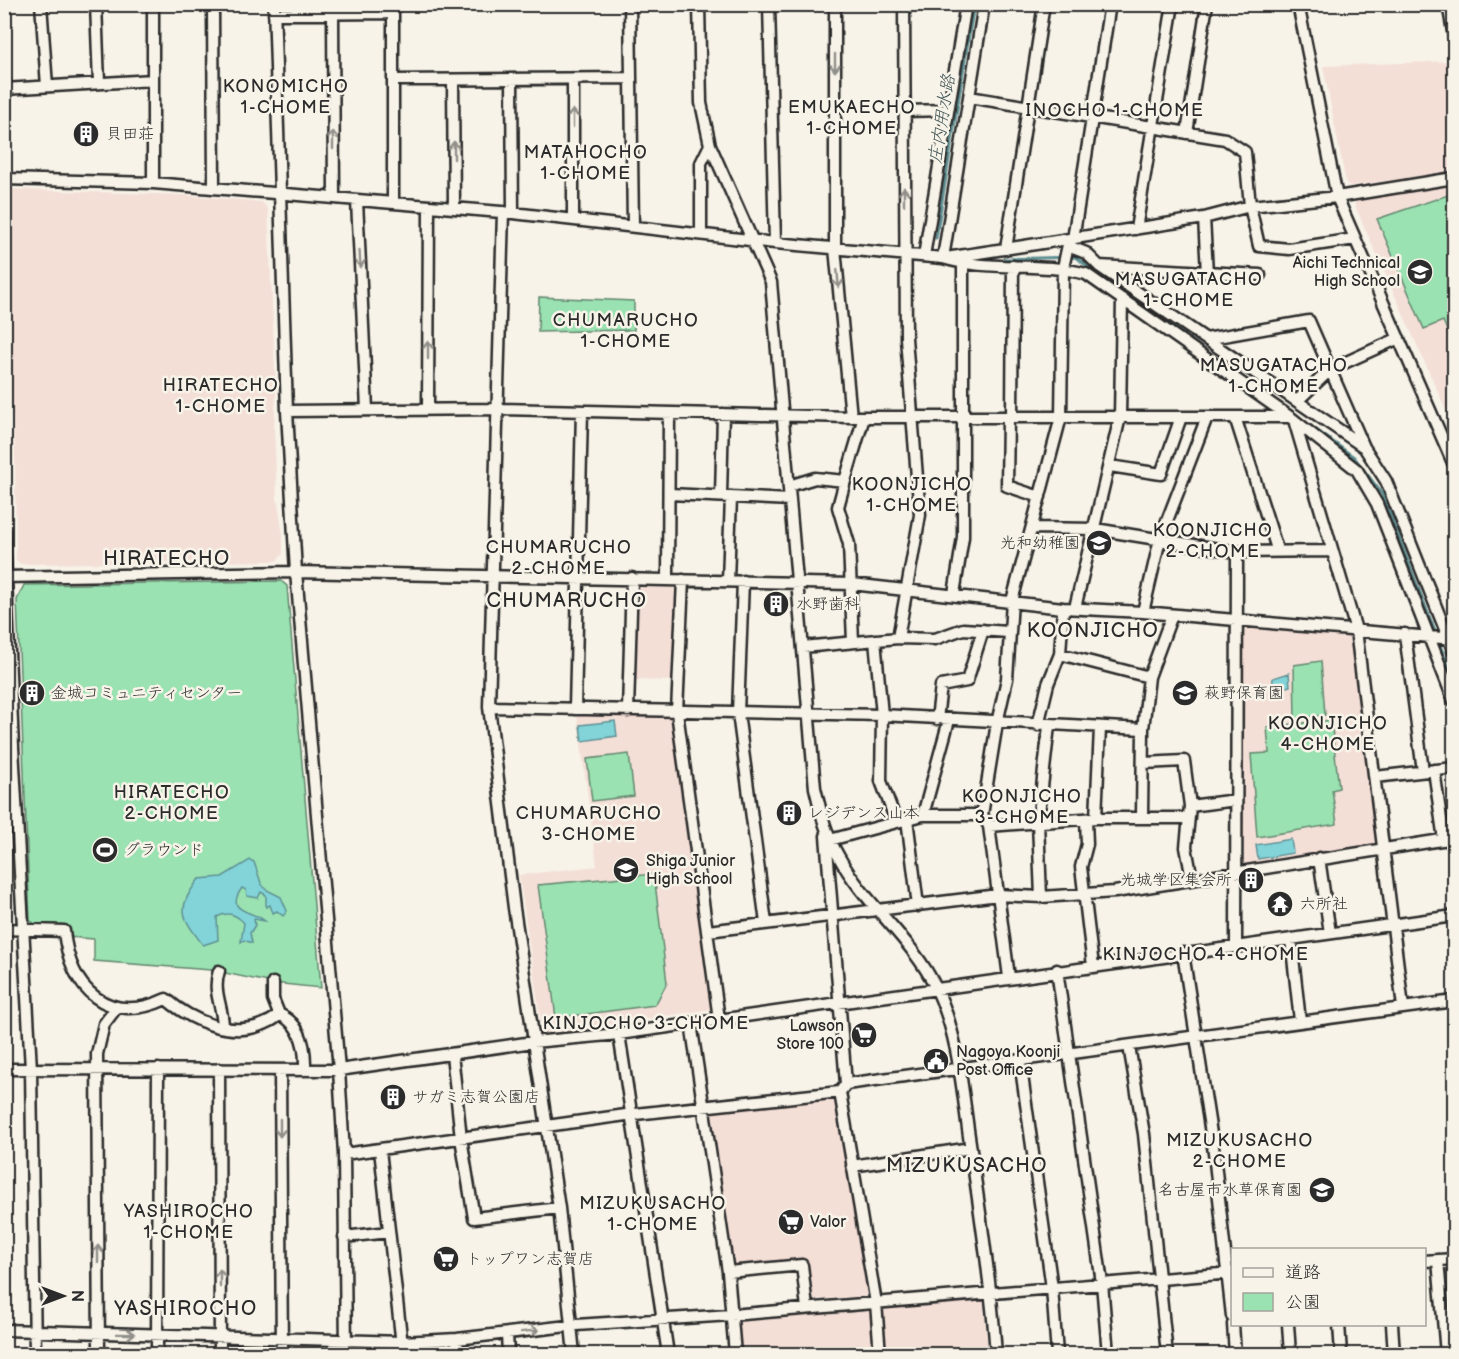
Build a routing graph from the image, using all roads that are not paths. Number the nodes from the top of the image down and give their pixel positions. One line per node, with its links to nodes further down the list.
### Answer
1 (41, 4): 29 (street)
2 (96, 4): 28 (street)
3 (153, 4): 25 (street)
4 (213, 4): 42 (street)
5 (630, 4): 22 (street)
6 (699, 4): 38 (street)
7 (769, 4): 59 (street)
8 (835, 4): 61 (street, one-way to 61)
9 (904, 4): 34 (street)
10 (966, 4): 33 (street)
11 (984, 4): 31 (street)
12 (1044, 4): 32 (street)
13 (1110, 4): 35 (street)
14 (1173, 4): 36 (street)
15 (1207, 4): 37 (street)
16 (1298, 4): 44 (street)
17 (1448, 4): 21 (street)
18 (274, 9): 20 (street); 43 (street)
19 (393, 9): 20 (street); 26 (street)
20 (333, 13): 45 (street, one-way to 20)
21 (1455, 37)
22 (631, 78): 24 (street); 54 (street)
23 (512, 79): 24 (street); 27 (street); 51 (street)
24 (573, 79): 53 (street, one-way to 24)
25 (153, 80): 28 (street); 41 (street)
26 (393, 80): 27 (street); 47 (street)
27 (453, 80): 50 (street, one-way to 27)
28 (99, 83): 29 (street)
29 (47, 86): 30 (street)
30 (4, 89)
31 (969, 97): 32 (street); 65 (street)
32 (1028, 106): 35 (street); 62 (street)
33 (948, 110): 34 (street); 64 (street)
34 (904, 111): 63 (street, one-way to 34)
35 (1091, 117): 36 (street); 60 (street)
36 (1153, 127): 37 (street); 55 (street)
37 (1187, 133): 49 (street)
38 (710, 145): 56 (street); 58 (street)
39 (1455, 178): 44 (street)
40 (4, 179): 41 (street)
41 (153, 183): 42 (street)
42 (214, 188): 43 (street)
43 (279, 195): 45 (street); 80 (street)
44 (1337, 197): 49 (street); 57 (street)
45 (334, 198): 46 (street)
46 (357, 201): 47 (street); 77 (street, one-way to 77)
47 (393, 203): 48 (street)
48 (429, 206): 50 (street); 78 (street, one-way to 48)
49 (1250, 206): 52 (street); 57 (street)
50 (454, 208): 51 (street)
51 (508, 213): 53 (street); 79 (street)
52 (1204, 218): 55 (street); 70 (street)
53 (573, 219): 54 (street)
54 (633, 226): 56 (street)
55 (1136, 229): 60 (street)
56 (701, 234): 58 (street)
57 (1355, 239): 73 (street)
58 (753, 240): 59 (street); 84 (street)
59 (774, 243): 61 (street)
60 (1069, 243): 62 (street); 67 (street); 69 (street)
61 (835, 248): 63 (street); 85 (street, one-way to 85)
62 (1006, 249): 65 (street)
63 (905, 255): 64 (street); 87 (street)
64 (924, 256): 65 (street)
65 (943, 258): 66 (street)
66 (963, 264): 68 (street); 88 (street)
67 (1064, 265): 68 (street); 72 (street); 90 (street)
68 (1013, 266): 89 (street)
69 (1099, 266): 70 (street); 74 (street)
70 (1208, 273): 71 (street)
71 (1260, 275)
72 (1122, 299): 91 (street); 95 (street)
73 (1399, 338): 75 (street); 97 (street)
74 (1206, 339): 75 (street); 76 (street)
75 (1331, 369): 76 (street); 96 (street)
76 (1297, 401): 96 (street)
77 (367, 409): 78 (street); 80 (street)
78 (428, 409): 79 (street)
79 (497, 409): 81 (street); 113 (street)
80 (287, 411): 112 (street)
81 (582, 411): 82 (street); 115 (street)
82 (669, 413): 83 (street); 101 (street)
83 (723, 414): 84 (street); 102 (street)
84 (783, 415): 85 (street); 100 (street)
85 (851, 417): 86 (street)
86 (864, 417): 87 (street); 99 (street)
87 (911, 417): 88 (street); 123 (street)
88 (963, 417): 89 (street); 124 (street)
89 (1010, 417): 90 (street); 103 (street)
90 (1060, 417): 91 (street); 103 (street)
91 (1120, 417): 92 (street); 98 (street)
92 (1181, 417): 93 (street); 98 (street)
93 (1207, 417): 94 (street); 108 (street)
94 (1236, 417): 95 (street); 109 (street)
95 (1292, 418): 110 (street); 136 (street)
96 (1364, 447): 136 (street)
97 (1455, 465)
98 (1110, 466): 106 (street)
99 (845, 481): 100 (street); 122 (street)
100 (789, 486): 104 (street)
101 (670, 494): 102 (street); 117 (street)
102 (726, 496): 104 (street); 119 (street)
103 (1040, 497): 105 (street)
104 (790, 500): 121 (street)
105 (1032, 528): 106 (street); 125 (street)
106 (1095, 529): 108 (street); 127 (street)
107 (4, 530): 114 (street)
108 (1160, 539): 111 (street); 128 (street)
109 (1278, 549): 110 (street); 111 (street)
110 (1331, 551): 132 (street)
111 (1237, 552): 130 (street)
112 (296, 572): 113 (street); 114 (street); 224 (street)
113 (492, 575): 115 (street); 144 (street)
114 (5, 577): 157 (street)
115 (578, 577): 116 (street); 145 (street)
116 (632, 578): 117 (street); 146 (street)
117 (668, 579): 118 (street)
118 (683, 580): 119 (street); 147 (street)
119 (728, 581): 120 (street)
120 (743, 581): 121 (street); 148 (street)
121 (798, 582): 122 (street); 139 (street)
122 (852, 584): 123 (street); 138 (street)
123 (908, 589): 124 (street); 135 (street)
124 (954, 594): 125 (street)
125 (1012, 601): 126 (street); 133 (street)
126 (1063, 608): 127 (street); 141 (street)
127 (1075, 608): 128 (street)
128 (1143, 612): 129 (street)
129 (1172, 615): 130 (street); 142 (street)
130 (1235, 621): 132 (street); 162 (street)
131 (983, 630): 133 (street); 135 (street); 151 (street)
132 (1356, 630): 134 (street); 161 (street)
133 (1010, 632): 153 (street)
134 (1405, 634): 136 (street); 160 (street)
135 (898, 638): 137 (street)
136 (1444, 639): 140 (street); 143 (street)
137 (875, 640): 138 (street); 150 (street)
138 (853, 642): 139 (street)
139 (803, 648): 149 (street)
140 (1455, 651)
141 (1060, 654): 142 (street); 154 (street)
142 (1149, 677): 156 (street)
143 (1455, 701)
144 (489, 707): 145 (street); 212 (street)
145 (575, 710): 146 (street)
146 (628, 711): 147 (street)
147 (678, 712): 148 (street); 190 (street)
148 (738, 713): 149 (street); 186 (street)
149 (809, 715): 150 (street); 172 (street)
150 (882, 715): 151 (street); 169 (street)
151 (937, 719): 152 (street)
152 (949, 720): 153 (street); 164 (street)
153 (997, 723): 154 (street); 165 (street)
154 (1044, 725): 155 (street); 170 (street)
155 (1100, 728): 156 (street); 168 (street)
156 (1143, 729): 158 (street)
157 (9, 747): 189 (street)
158 (1144, 763): 163 (street); 166 (street)
159 (1455, 768): 160 (street)
160 (1429, 771): 161 (street); 173 (street)
161 (1375, 777): 175 (street)
162 (1236, 800): 163 (street); 177 (street)
163 (1190, 806): 167 (street)
164 (923, 815): 165 (street); 169 (street)
165 (982, 816): 171 (street)
166 (1142, 818): 167 (street); 168 (street)
167 (1188, 818): 178 (street)
168 (1091, 819): 170 (street); 180 (street)
169 (902, 820): 174 (street); 182 (street)
170 (1038, 822): 171 (street); 181 (street)
171 (989, 826): 179 (street)
172 (825, 829): 174 (street); 184 (street)
173 (1449, 839): 175 (street)
174 (830, 840): 183 (street)
175 (1385, 849): 176 (street); 187 (street)
176 (1320, 858): 177 (street); 191 (street)
177 (1236, 873): 178 (street); 193 (street)
178 (1192, 879): 180 (street)
179 (998, 895): 181 (street); 182 (street); 198 (street)
180 (1084, 895): 181 (street); 195 (street)
181 (1041, 897)
182 (918, 906): 183 (street)
183 (879, 909): 184 (street); 200 (street)
184 (831, 915): 186 (street); 202 (street)
185 (1455, 916): 187 (street)
186 (766, 923): 190 (street)
187 (1395, 924): 191 (street); 204 (street)
188 (4, 929): 189 (street)
189 (22, 930): 203 (street); 220 (street)
190 (708, 931): 206 (street)
191 (1330, 933): 192 (street)
192 (1291, 939): 193 (street); 207 (street)
193 (1236, 946): 194 (street)
194 (1183, 953): 195 (street); 211 (street)
195 (1093, 966): 196 (street)
196 (1057, 970): 198 (street); 215 (street)
197 (219, 971): 209 (street)
198 (1009, 977): 200 (street)
199 (273, 983): 205 (street)
200 (936, 987): 202 (street); 225 (street)
201 (1455, 1001): 204 (street)
202 (838, 1002): 206 (street); 226 (street)
203 (117, 1007): 209 (street); 218 (street)
204 (1403, 1007): 207 (street)
205 (279, 1014): 209 (street); 217 (street)
206 (719, 1019): 208 (street)
207 (1300, 1021): 211 (street)
208 (691, 1023): 210 (street); 227 (street)
209 (223, 1027)
210 (619, 1034): 212 (street); 228 (street)
211 (1194, 1037): 213 (street); 242 (street)
212 (533, 1042): 214 (street); 229 (street)
213 (1129, 1046): 215 (street); 243 (street)
214 (452, 1054): 224 (street); 230 (street)
215 (1069, 1054): 216 (street); 244 (street)
216 (1020, 1061): 225 (street); 245 (street)
217 (305, 1064)
218 (97, 1068): 220 (street); 221 (street); 258 (street, one-way to 218)
219 (4, 1069): 220 (street)
220 (31, 1069): 257 (street)
221 (158, 1069): 222 (street); 259 (street)
222 (219, 1069): 223 (street); 261 (street, one-way to 222)
223 (280, 1070): 224 (street); 262 (street, one-way to 262)
224 (339, 1070): 233 (street)
225 (959, 1070): 226 (street); 231 (street)
226 (843, 1088): 227 (street); 234 (street)
227 (705, 1107): 228 (street); 241 (street)
228 (631, 1115): 229 (street); 250 (street)
229 (547, 1126): 230 (street); 235 (street)
230 (461, 1138): 232 (street); 235 (street)
231 (971, 1148): 234 (street); 246 (street)
232 (380, 1150): 233 (street); 236 (street)
233 (344, 1154): 237 (street)
234 (852, 1166): 247 (street)
235 (559, 1208): 251 (street)
236 (389, 1232): 237 (street); 265 (street)
237 (344, 1238): 264 (street)
238 (1455, 1259): 239 (street)
239 (1438, 1260): 240 (street); 287 (street)
240 (1426, 1261)
241 (728, 1272): 248 (street); 249 (street)
242 (1231, 1273): 243 (street)
243 (1161, 1278): 244 (street); 282 (street)
244 (1102, 1283): 245 (street); 281 (street)
245 (1052, 1288): 246 (street); 280 (street)
246 (992, 1294): 247 (street); 279 (street)
247 (876, 1303): 248 (street); 278 (street)
248 (807, 1308): 249 (street)
249 (731, 1315): 250 (street); 277 (street)
250 (665, 1320): 251 (street); 276 (street)
251 (571, 1325): 260 (street, one-way to 251); 275 (street)
252 (1233, 1326): 283 (street)
253 (1288, 1326): 284 (street)
254 (1338, 1326): 285 (street)
255 (1392, 1326): 286 (street)
256 (4, 1330): 257 (street)
257 (35, 1331): 258 (street); 266 (street)
258 (99, 1333): 259 (street, one-way to 259); 267 (street)
259 (157, 1334): 261 (street); 268 (street)
260 (507, 1334): 263 (street); 274 (street)
261 (220, 1336): 262 (street); 269 (street)
262 (282, 1339): 264 (street); 270 (street)
263 (457, 1339): 265 (street); 273 (street)
264 (346, 1342): 265 (street); 271 (street)
265 (402, 1342): 272 (street)
266 (35, 1354)
267 (99, 1354)
268 (157, 1354)
269 (220, 1354)
270 (282, 1354)
271 (346, 1354)
272 (403, 1354)
273 (459, 1354)
274 (508, 1354)
275 (574, 1354)
276 (668, 1354)
277 (735, 1354)
278 (880, 1354)
279 (996, 1354)
280 (1057, 1354)
281 (1108, 1354)
282 (1167, 1354)
283 (1235, 1354)
284 (1290, 1354)
285 (1341, 1354)
286 (1394, 1354)
287 (1446, 1354)

